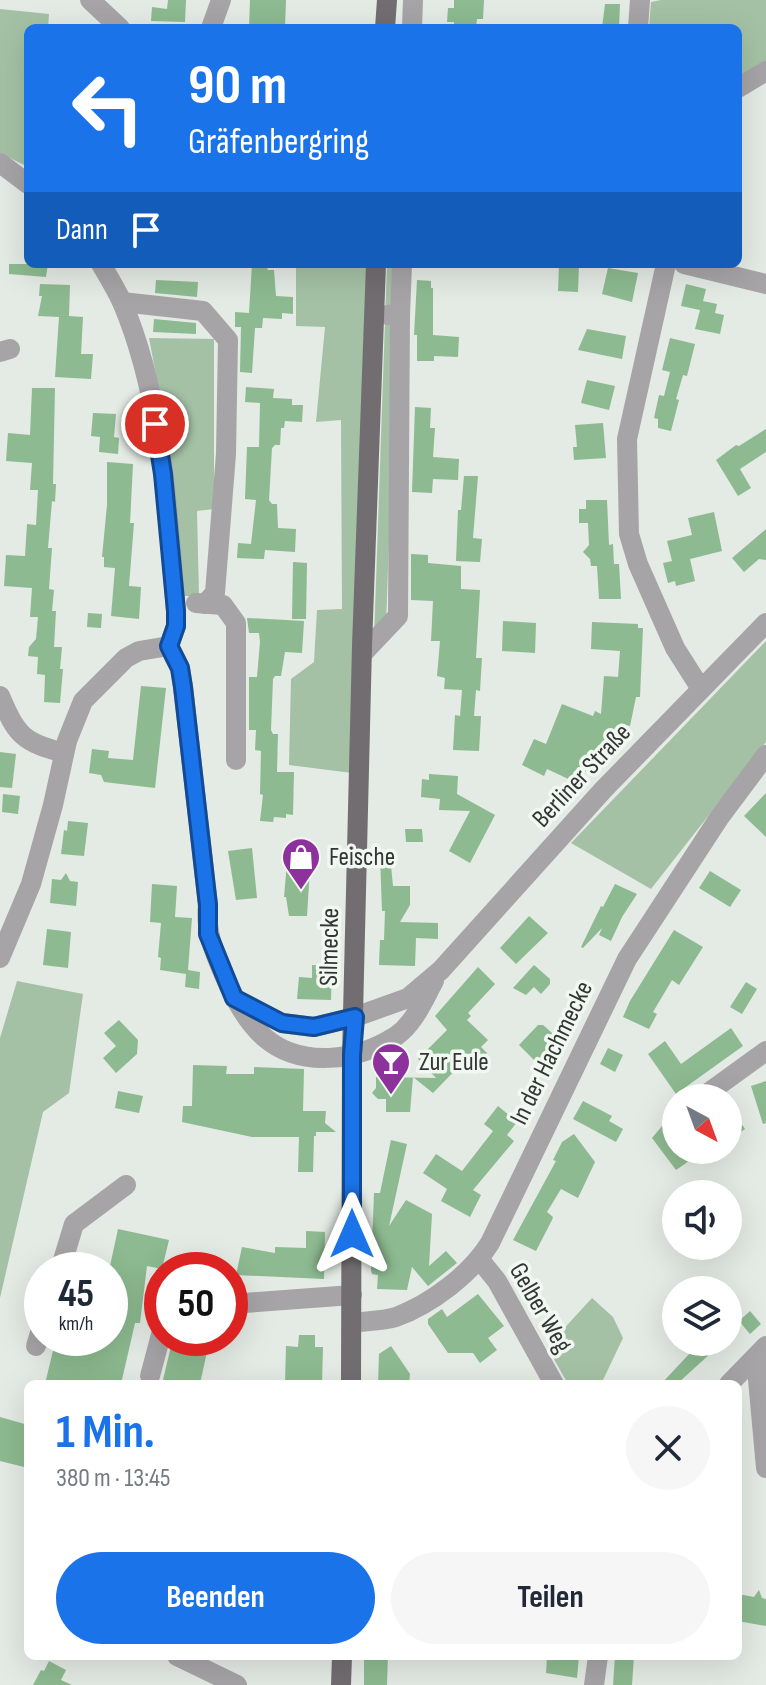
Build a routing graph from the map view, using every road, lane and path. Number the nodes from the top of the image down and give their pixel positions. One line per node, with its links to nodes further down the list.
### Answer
1 (90, 0): 6 (street)
2 (221, 0): 7 (street)
3 (387, 0): 8 (main road)
4 (413, 0): 9 (street)
5 (640, 0): 10 (street)
6 (116, 24)
7 (212, 24)
8 (385, 24)
9 (412, 24)
10 (638, 24)
11 (766, 71): 12 (street)
12 (742, 86)
13 (0, 163): 14 (street)
14 (24, 181)
15 (103, 268): 21 (street)
16 (376, 268): 22 (main road, Silmecke)
17 (402, 268): 23 (street)
18 (665, 268): 29 (street)
19 (700, 268): 20 (street)
20 (766, 284)
21 (122, 302): 24 (street); 25 (street)
22 (375, 314): 23 (street); 28 (main road, Silmecke)
23 (400, 315): 28 (street)
24 (176, 602): 25 (street); 27 (street)
25 (205, 604): 33 (street)
26 (766, 623): 29 (street, Berliner Straße)
27 (169, 646): 31 (street); 36 (street)
28 (362, 654): 37 (main road, Silmecke)
29 (701, 689): 35 (street, Berliner Straße)
30 (0, 696): 31 (street)
31 (64, 753): 34 (street)
32 (766, 756): 43 (street, In der Hachmecke)
33 (236, 760)
34 (0, 958)
35 (441, 970): 37 (street, Berliner Straße); 39 (street, Berliner Straße)
36 (234, 998): 37 (street, Berliner Straße); 39 (street)
37 (355, 1017): 39 (main road, Silmecke)
38 (766, 1051): 40 (street)
39 (352, 1055): 44 (main road, Silmecke)
40 (720, 1084)
41 (126, 1185): 42 (street)
42 (65, 1252)
43 (480, 1260): 46 (street, In der Hachmecke); 51 (street, Gelber Weg)
44 (352, 1295): 45 (street); 46 (main road, Silmecke)
45 (248, 1303)
46 (352, 1323): 50 (main road, Silmecke)
47 (761, 1351): 52 (street); 53 (street)
48 (155, 1356): 49 (street)
49 (150, 1376)
50 (351, 1380)
51 (552, 1380)
52 (733, 1380)
53 (766, 1468)
54 (185, 1660): 57 (street)
55 (342, 1660): 58 (main road)
56 (597, 1660): 59 (street)
57 (237, 1685)
58 (341, 1685)
59 (594, 1685)

